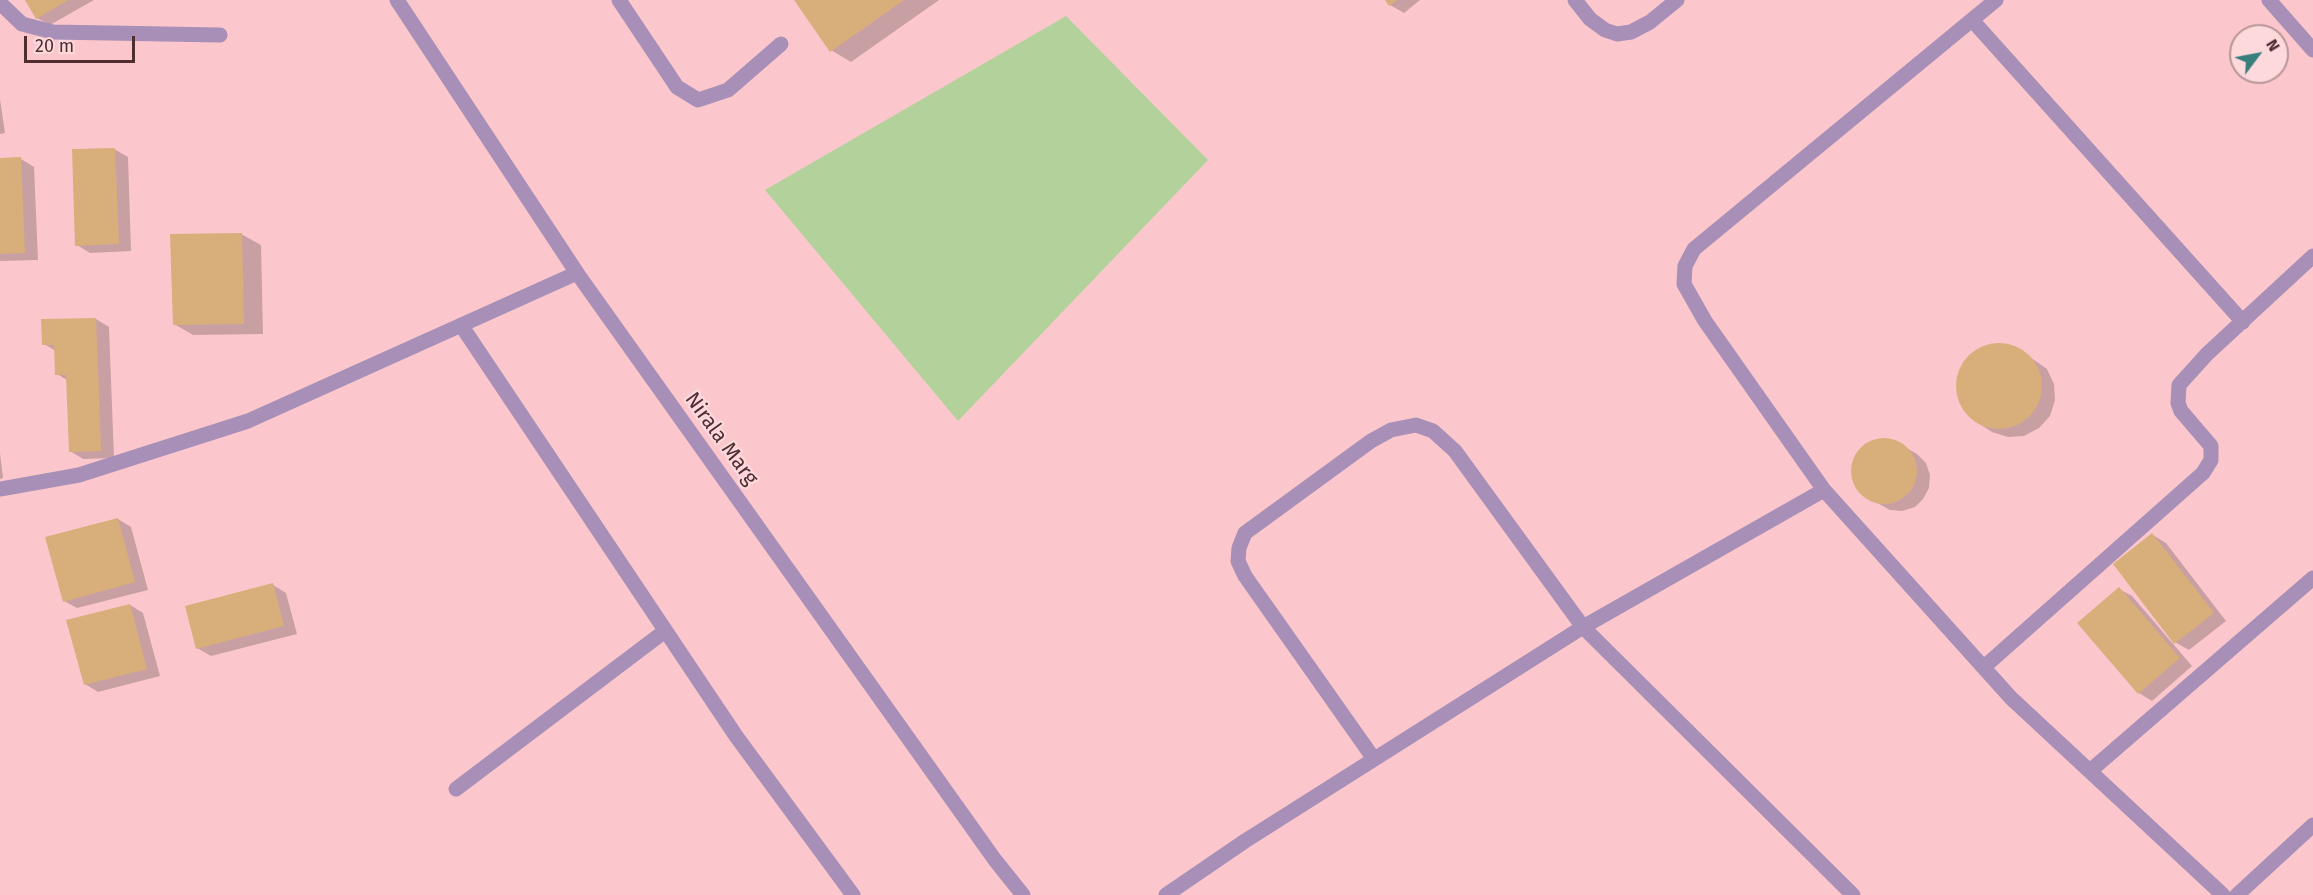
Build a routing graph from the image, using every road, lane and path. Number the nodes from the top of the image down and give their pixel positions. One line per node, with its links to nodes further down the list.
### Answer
1 (397, 0): 13 (street, Nirala Marg)
2 (619, 0): 10 (street)
3 (1575, 0): 4 (street)
4 (1677, 0)
5 (1996, 0): 8 (street)
6 (2270, 0): 11 (street)
7 (0, 3): 9 (street)
8 (1972, 20): 14 (street); 17 (street)
9 (220, 34)
10 (781, 44)
11 (2313, 50)
12 (2313, 256): 14 (street)
13 (577, 273): 15 (street); 27 (street, Nirala Marg)
14 (2243, 322): 21 (street)
15 (461, 326): 16 (street); 20 (street)
16 (0, 489)
17 (1824, 490): 19 (street); 21 (street)
18 (2313, 578): 23 (street)
19 (1583, 627): 22 (street); 22 (street); 29 (street)
20 (665, 631): 24 (street); 26 (street)
21 (1984, 667): 23 (street)
22 (1374, 759): 28 (street)
23 (2090, 771): 30 (street)
24 (456, 789)
25 (2313, 825): 31 (street)
26 (853, 895)
27 (1023, 895)
28 (1166, 895)
29 (1853, 895)
30 (2223, 895)
31 (2237, 895)

